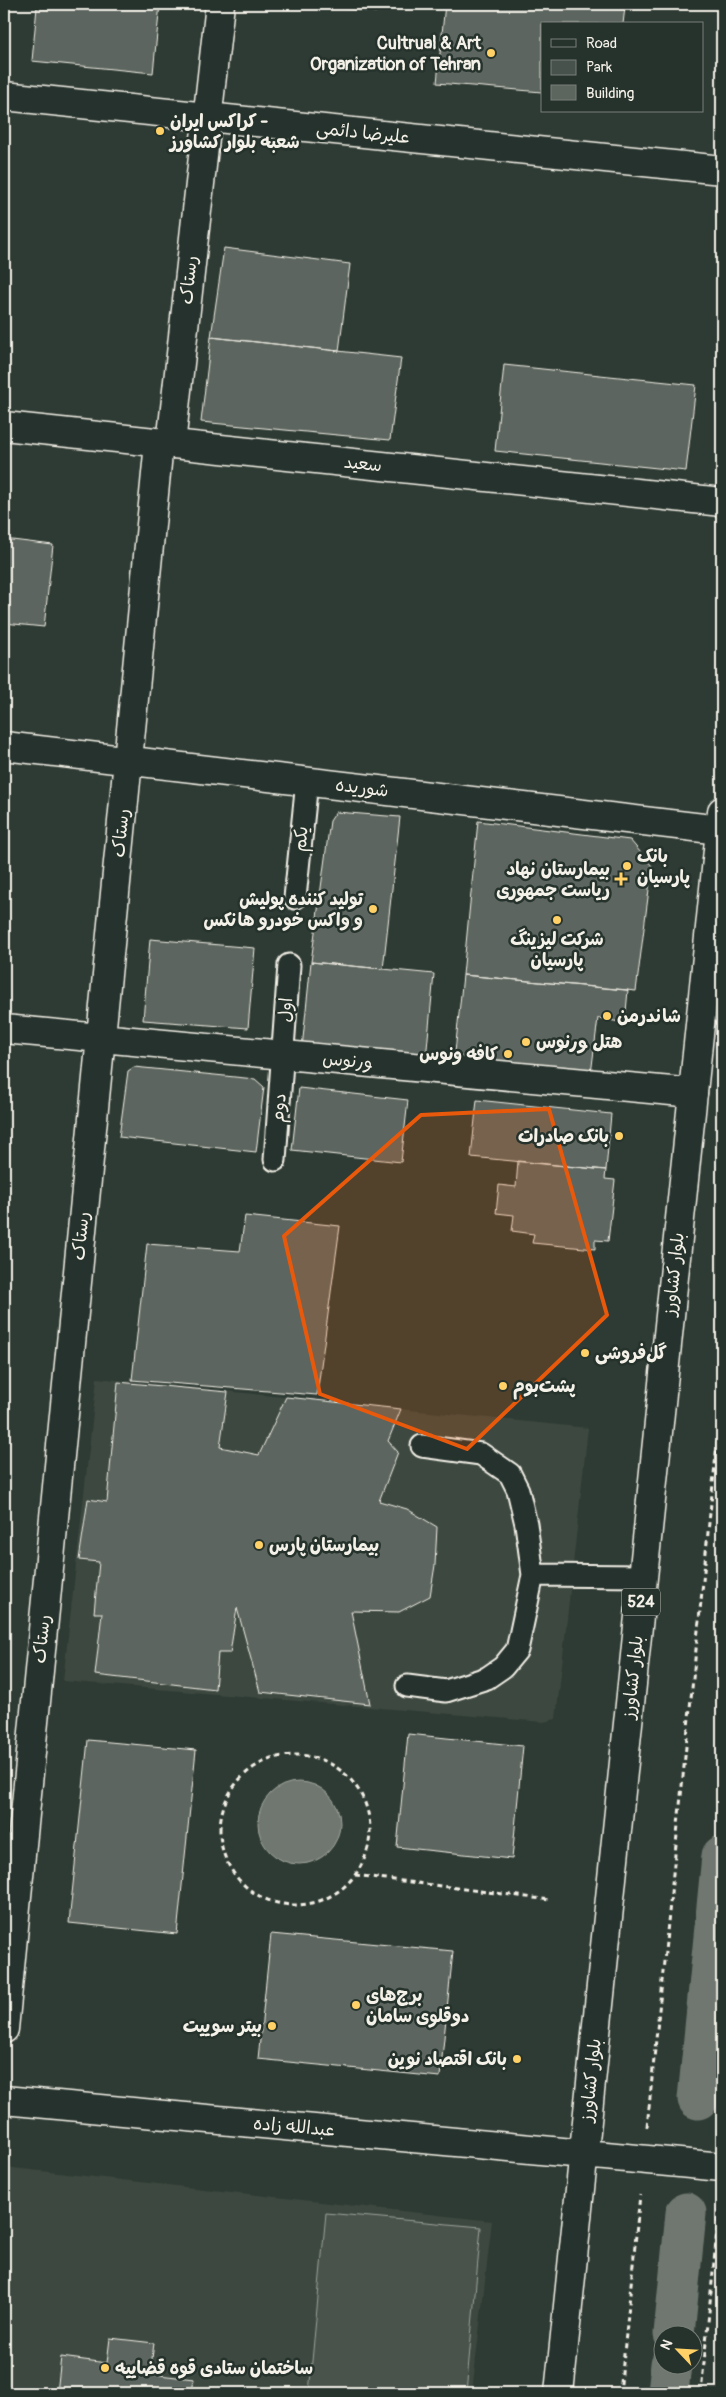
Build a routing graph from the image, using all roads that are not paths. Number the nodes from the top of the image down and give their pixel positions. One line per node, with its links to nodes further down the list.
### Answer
1 (220, 4): 3 (street, رستاک)
2 (4, 96): 3 (street, علیرضا دائمی)
3 (207, 117): 4 (street, علیرضا دائمی); 6 (street, رستاک)
4 (722, 170)
5 (4, 426): 6 (street, سعید)
6 (165, 443): 7 (street, سعید); 9 (street, رستاک)
7 (722, 502)
8 (4, 746): 9 (street, شوریده)
9 (128, 760): 10 (street, شوریده); 15 (street, رستاک)
10 (307, 781): 11 (street, شوریده); 12 (lane, یکم)
11 (721, 821): 17 (street, بلوار کشاورز / 524)
12 (295, 898)
13 (289, 965): 16 (lane, اول)
14 (4, 1029): 15 (street, ورنوس)
15 (101, 1038): 16 (street, ورنوس); 23 (street, رستاک)
16 (284, 1055): 17 (street, ورنوس); 18 (lane, دوم)
17 (693, 1093): 21 (street, بلوار کشاورز / 524)
18 (274, 1160)
19 (422, 1446): 20 (lane)
20 (532, 1575): 21 (lane); 22 (lane)
21 (643, 1576): 25 (street, بلوار کشاورز / 524)
22 (407, 1686)
23 (4, 2029)
24 (4, 2100): 25 (street, عبدالله زاده)
25 (584, 2154): 26 (street, عبدالله زاده); 27 (street, بلوار کشاورز / 524)
26 (722, 2179)
27 (559, 2393)

